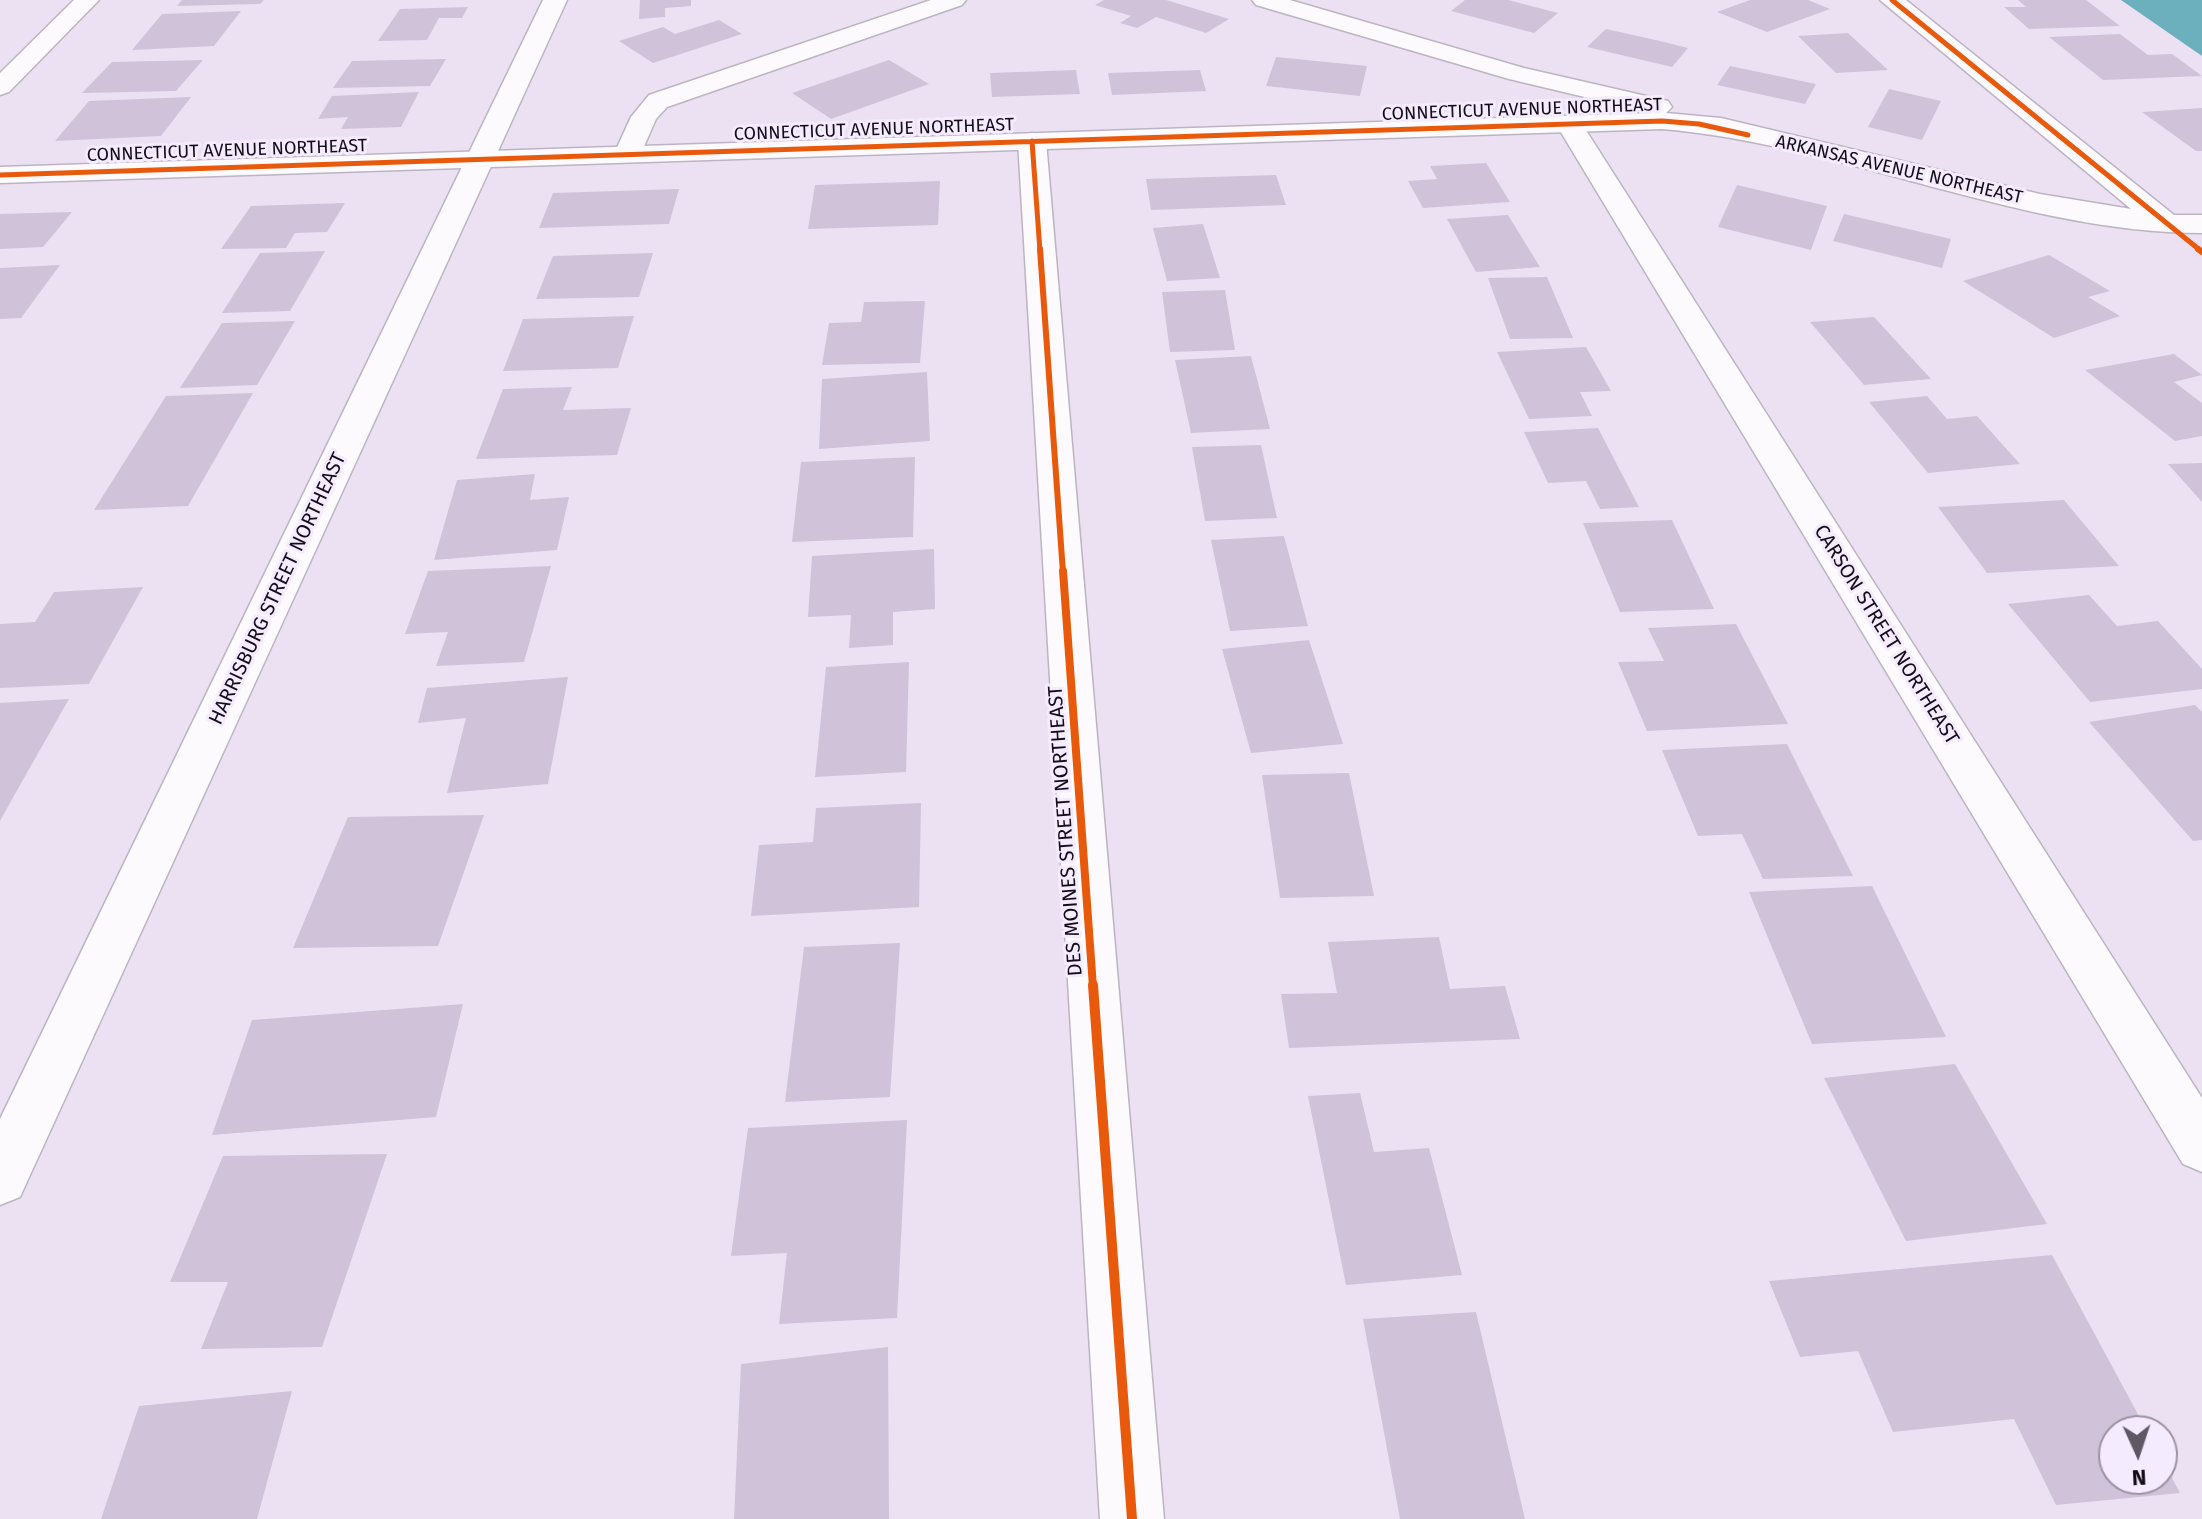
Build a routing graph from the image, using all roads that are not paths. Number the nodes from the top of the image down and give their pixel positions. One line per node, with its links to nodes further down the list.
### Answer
1 (87, 0): 7 (street)
2 (555, 0): 12 (street, HARRISBURG STREET NORTHEAST)
3 (954, 0): 11 (street)
4 (1264, 0): 6 (street, ARKANSAS AVENUE NORTHEAST)
5 (1892, 0): 14 (street)
6 (1535, 77): 8 (street, CARSON STREET NORTHEAST); 9 (street, ARKANSAS AVENUE NORTHEAST)
7 (0, 87)
8 (1580, 124): 9 (street, CONNECTICUT AVENUE NORTHEAST); 10 (street, CONNECTICUT AVENUE NORTHEAST); 17 (street, CARSON STREET NORTHEAST)
9 (1748, 135): 14 (street, ARKANSAS AVENUE NORTHEAST)
10 (1032, 141): 11 (street, CONNECTICUT AVENUE NORTHEAST); 19 (street, DES MOINES STREET NORTHEAST)
11 (628, 154): 12 (street, CONNECTICUT AVENUE NORTHEAST)
12 (481, 158): 13 (street, CONNECTICUT AVENUE NORTHEAST); 18 (street, HARRISBURG STREET NORTHEAST)
13 (0, 175)
14 (2167, 224): 15 (street, ARKANSAS AVENUE NORTHEAST); 16 (street)
15 (2202, 224)
16 (2202, 252)
17 (2202, 1146)
18 (0, 1178)
19 (1132, 1519)

